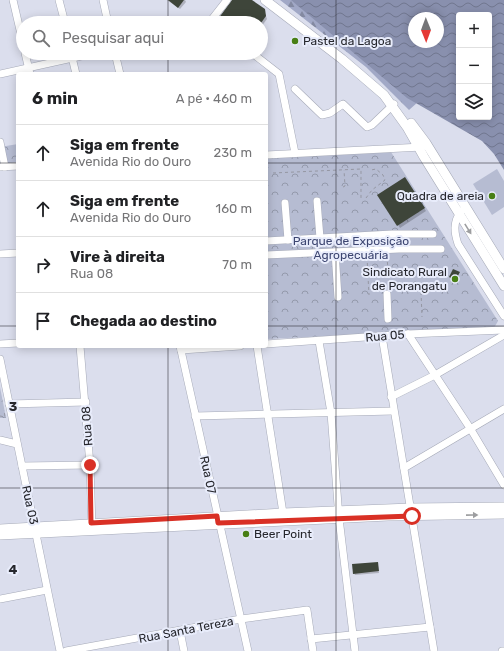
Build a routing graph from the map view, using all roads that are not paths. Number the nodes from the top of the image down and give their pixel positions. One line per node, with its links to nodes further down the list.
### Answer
1 (13, 0): 6 (street)
2 (59, 0): 7 (street)
3 (103, 0): 8 (street)
4 (227, 0): 9 (street)
5 (265, 0): 22 (main road)
6 (17, 16)
7 (62, 16)
8 (106, 16)
9 (216, 16)
10 (27, 60): 15 (street)
11 (59, 60): 15 (street)
12 (73, 60): 18 (street)
13 (117, 60): 19 (street)
14 (261, 60): 25 (street)
15 (30, 71): 17 (street)
16 (16, 72): 20 (street)
17 (20, 72)
18 (76, 72)
19 (120, 72)
20 (0, 74)
21 (295, 88): 22 (street)
22 (393, 105): 24 (main road)
23 (0, 142): 28 (street)
24 (424, 146): 25 (street); 31 (main road)
25 (295, 154): 26 (street)
26 (268, 155)
27 (16, 166): 28 (street)
28 (3, 167)
29 (317, 201): 33 (street)
30 (285, 203): 34 (street)
31 (462, 210): 36 (main road); 46 (street)
32 (433, 234): 33 (street)
33 (320, 238): 34 (street)
34 (288, 240): 35 (street)
35 (268, 241)
36 (483, 244): 42 (main road); 43 (main road)
37 (442, 249): 38 (street)
38 (335, 252): 41 (street); 45 (street)
39 (16, 253): 40 (street)
40 (0, 254)
41 (268, 255)
42 (504, 269)
43 (504, 286)
44 (388, 294): 47 (street)
45 (338, 297)
46 (504, 316)
47 (388, 319)
48 (504, 330): 49 (street, Rua 05)
49 (408, 334): 51 (street, Rua 05); 60 (street)
50 (504, 335): 60 (street)
51 (382, 336): 52 (street, Rua 05); 61 (street)
52 (319, 341): 55 (street, Rua 05); 66 (street)
53 (0, 344): 54 (street)
54 (16, 344)
55 (268, 344)
56 (80, 348): 62 (street, Rua 08)
57 (181, 348): 68 (street, Rua 07)
58 (257, 348): 67 (street)
59 (0, 359): 63 (street, Rua 03)
60 (435, 375): 61 (street); 69 (street)
61 (391, 397): 65 (street)
62 (86, 402): 63 (street); 72 (street, Rua 08)
63 (6, 405): 71 (street, Rua 03)
64 (504, 409): 69 (street)
65 (394, 411): 66 (street); 74 (street)
66 (331, 413): 67 (street); 82 (street)
67 (268, 415): 68 (street); 78 (street)
68 (196, 416): 83 (street, Rua 07)
69 (470, 428): 74 (street); 75 (street)
70 (0, 440): 71 (street)
71 (17, 444): 73 (street, Rua 03)
72 (90, 465): 73 (street); 84 (street, Rua 08)
73 (22, 466): 86 (street, Rua 03)
74 (404, 468): 80 (street)
75 (503, 482)
76 (504, 507): 77 (main road)
77 (451, 511): 79 (main road, one-way to 79); 80 (main road)
78 (283, 513): 81 (main road); 82 (main road)
79 (504, 514)
80 (412, 516): 82 (main road); 91 (street)
81 (269, 518): 82 (main road); 83 (main road)
82 (339, 519): 93 (street)
83 (218, 520): 84 (main road); 90 (street, Rua 07)
84 (91, 527): 86 (main road)
85 (0, 528): 86 (main road)
86 (35, 529): 87 (main road); 88 (street, Rua 03)
87 (0, 535)
88 (47, 590): 89 (street); 96 (street, Rua 03)
89 (0, 599)
90 (241, 619): 92 (street, Rua Santa Tereza); 94 (street, Rua Santa Tereza); 100 (street, Rua 07)
91 (430, 627): 93 (street); 103 (street)
92 (180, 631): 95 (street, Rua Santa Tereza); 99 (street)
93 (353, 634): 94 (street); 102 (street)
94 (311, 639): 101 (street)
95 (120, 642): 97 (street, Rua Santa Tereza); 98 (street)
96 (60, 651)
97 (66, 651)
98 (122, 651)
99 (184, 651)
100 (248, 651)
101 (313, 651)
102 (355, 651)
103 (434, 651)

